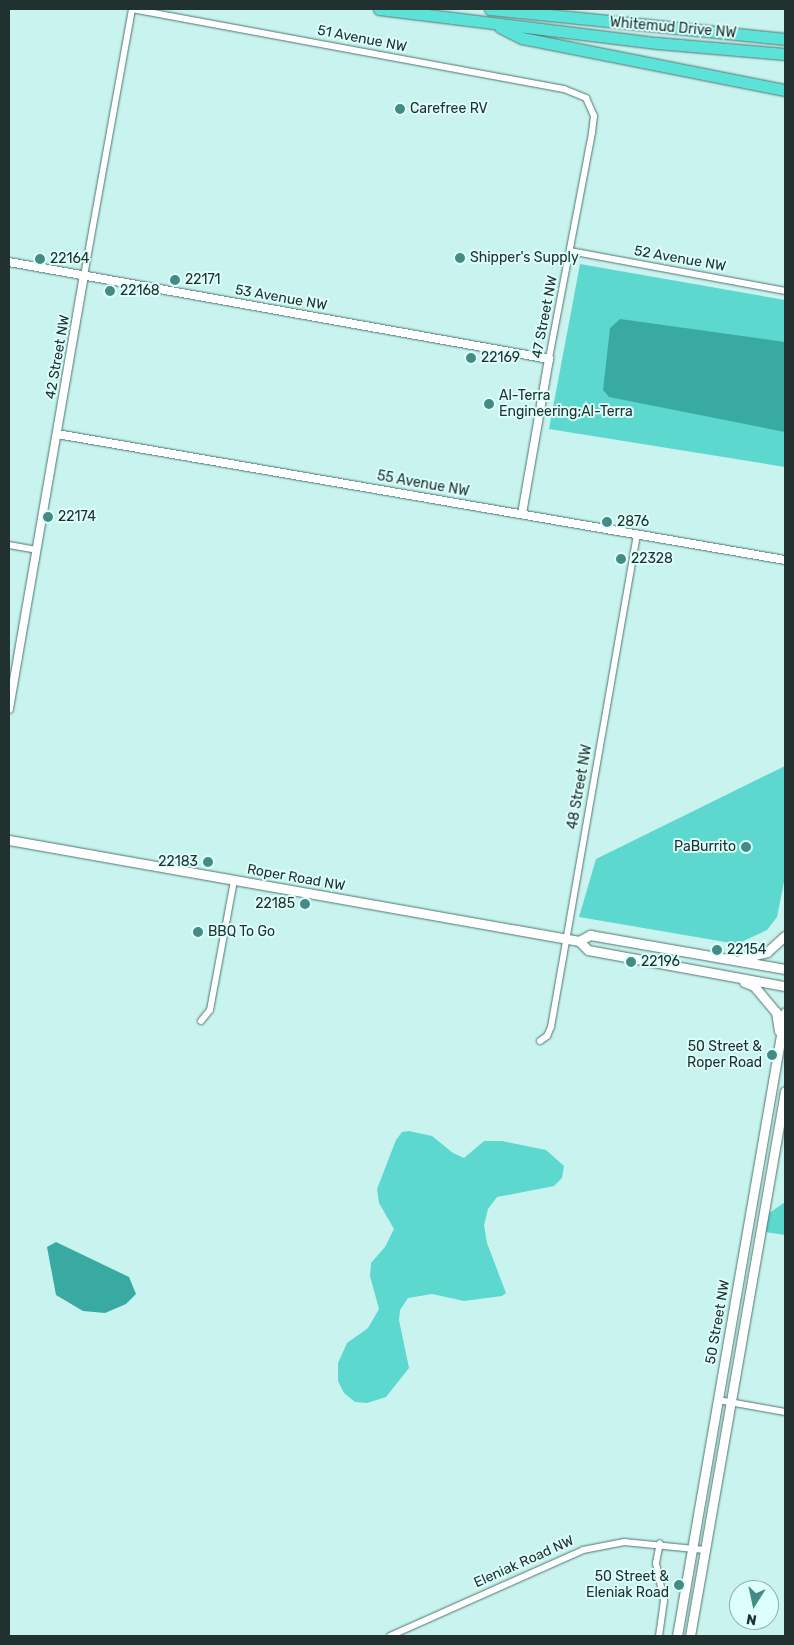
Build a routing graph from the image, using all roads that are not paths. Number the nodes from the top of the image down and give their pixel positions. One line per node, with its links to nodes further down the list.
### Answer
1 (132, 9): 8 (street, 51 Avenue NW); 11 (street, 42 Street NW)
2 (380, 9): 4 (highway, Whitemud Drive NW)
3 (492, 9): 5 (highway, Whitemud Drive NW)
4 (492, 23): 6 (highway, Whitemud Drive NW); 7 (highway)
5 (785, 39)
6 (785, 54)
7 (785, 90)
8 (586, 98): 9 (street, 47 Street NW)
9 (570, 251): 12 (street, 52 Avenue NW); 13 (street, 47 Street NW)
10 (9, 262): 11 (street, 53 Avenue NW)
11 (84, 276): 13 (street, 53 Avenue NW); 14 (street, 42 Street NW)
12 (785, 291)
13 (549, 359): 15 (street, 47 Street NW)
14 (57, 434): 15 (street, 55 Avenue NW); 18 (street, 42 Street NW)
15 (522, 514): 16 (street, 55 Avenue NW)
16 (637, 534): 19 (street, 55 Avenue NW); 24 (street, 48 Street NW)
17 (9, 545): 18 (street)
18 (36, 550): 20 (street, 42 Street NW)
19 (785, 560)
20 (9, 710)
21 (9, 840): 22 (main road, Roper Road NW)
22 (234, 881): 24 (main road, Roper Road NW); 31 (street)
23 (785, 936): 26 (main road)
24 (566, 939): 25 (main road, Roper Road NW); 32 (street, 48 Street NW)
25 (579, 941): 26 (main road, Roper Road NW); 28 (main road, Roper Road NW)
26 (730, 959): 27 (main road, Roper Road NW)
27 (785, 969)
28 (730, 975): 29 (main road, Roper Road NW); 33 (main road)
29 (785, 986)
30 (785, 1012): 33 (main road, 50 Street NW)
31 (201, 1021)
32 (540, 1041)
33 (780, 1043): 35 (main road, 50 Street NW)
34 (785, 1091): 36 (main road, 50 Street NW)
35 (718, 1400): 36 (street); 39 (main road, 50 Street NW)
36 (731, 1402): 37 (street); 40 (main road, 50 Street NW)
37 (785, 1412)
38 (660, 1543): 39 (street, Eleniak Road NW); 41 (street, Eleniak Road NW); 42 (street)
39 (692, 1548): 40 (street, Eleniak Road NW); 43 (main road, 50 Street NW)
40 (705, 1550): 44 (main road, 50 Street NW)
41 (390, 1636)
42 (659, 1636)
43 (677, 1636)
44 (690, 1636)

